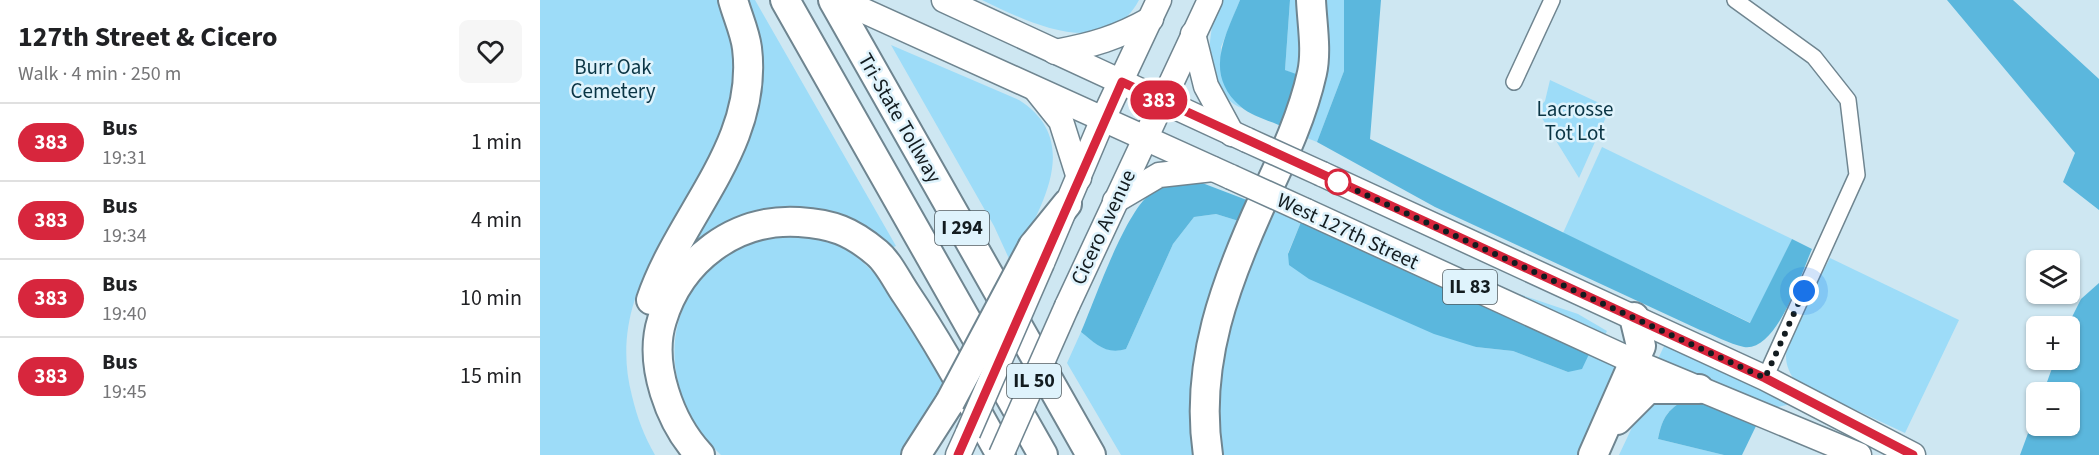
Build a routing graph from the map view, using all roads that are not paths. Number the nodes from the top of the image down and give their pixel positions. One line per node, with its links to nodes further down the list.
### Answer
1 (733, 0): 30 (highway)
2 (785, 0): 35 (highway, Tri-State Tollway / I 294)
3 (833, 0): 36 (highway, Tri-State Tollway / I 294)
4 (840, 0): 15 (main road, West 127th Street)
5 (944, 0): 12 (main road, West 127th Street)
6 (1210, 0): 11 (main road, Cicero Avenue / IL 50)
7 (1311, 0): 37 (highway)
8 (1552, 0): 14 (street)
9 (1736, 0): 27 (street)
10 (1155, 9): 12 (main road); 13 (main road, Cicero Avenue)
11 (1193, 34): 16 (main road, Cicero Avenue / IL 50); 18 (main road)
12 (1055, 52): 13 (main road, West 127th Street)
13 (1122, 82): 16 (main road, West 127th Street / IL 83); 17 (main road, Cicero Avenue)
14 (1514, 82)
15 (1034, 87): 17 (main road, West 127th Street); 21 (main road)
16 (1162, 102): 18 (main road, West 127th Street / IL 83); 19 (main road, Cicero Avenue / IL 50)
17 (1103, 119): 19 (main road, West 127th Street / IL 83); 21 (main road, Cicero Avenue)
18 (1240, 137): 25 (main road, West 127th Street / IL 83, bridge)
19 (1145, 138): 20 (main road, West 127th Street / IL 83); 22 (main road, Cicero Avenue / IL 50)
20 (1222, 173): 22 (main road); 26 (main road, West 127th Street / IL 83, bridge)
21 (1079, 178): 23 (main road, Cicero Avenue)
22 (1115, 201): 34 (main road, Cicero Avenue / IL 50, bridge)
23 (1067, 204): 24 (highway)
24 (1038, 255): 32 (highway, bridge); 33 (main road, Cicero Avenue / IL 50, bridge)
25 (1634, 317): 26 (highway); 27 (main road, West 127th Street / IL 83)
26 (1635, 362): 28 (main road, West 127th Street / IL 83); 29 (highway)
27 (1765, 378): 39 (main road, West 127th Street / IL 83)
28 (1699, 389): 29 (highway); 38 (main road, West 127th Street / IL 83)
29 (1596, 449)
30 (676, 455)
31 (700, 455): 34 (highway)
32 (916, 455)
33 (958, 455)
34 (1001, 455)
35 (1043, 455)
36 (1091, 455)
37 (1208, 455)
38 (1859, 455)
39 (1913, 455)

